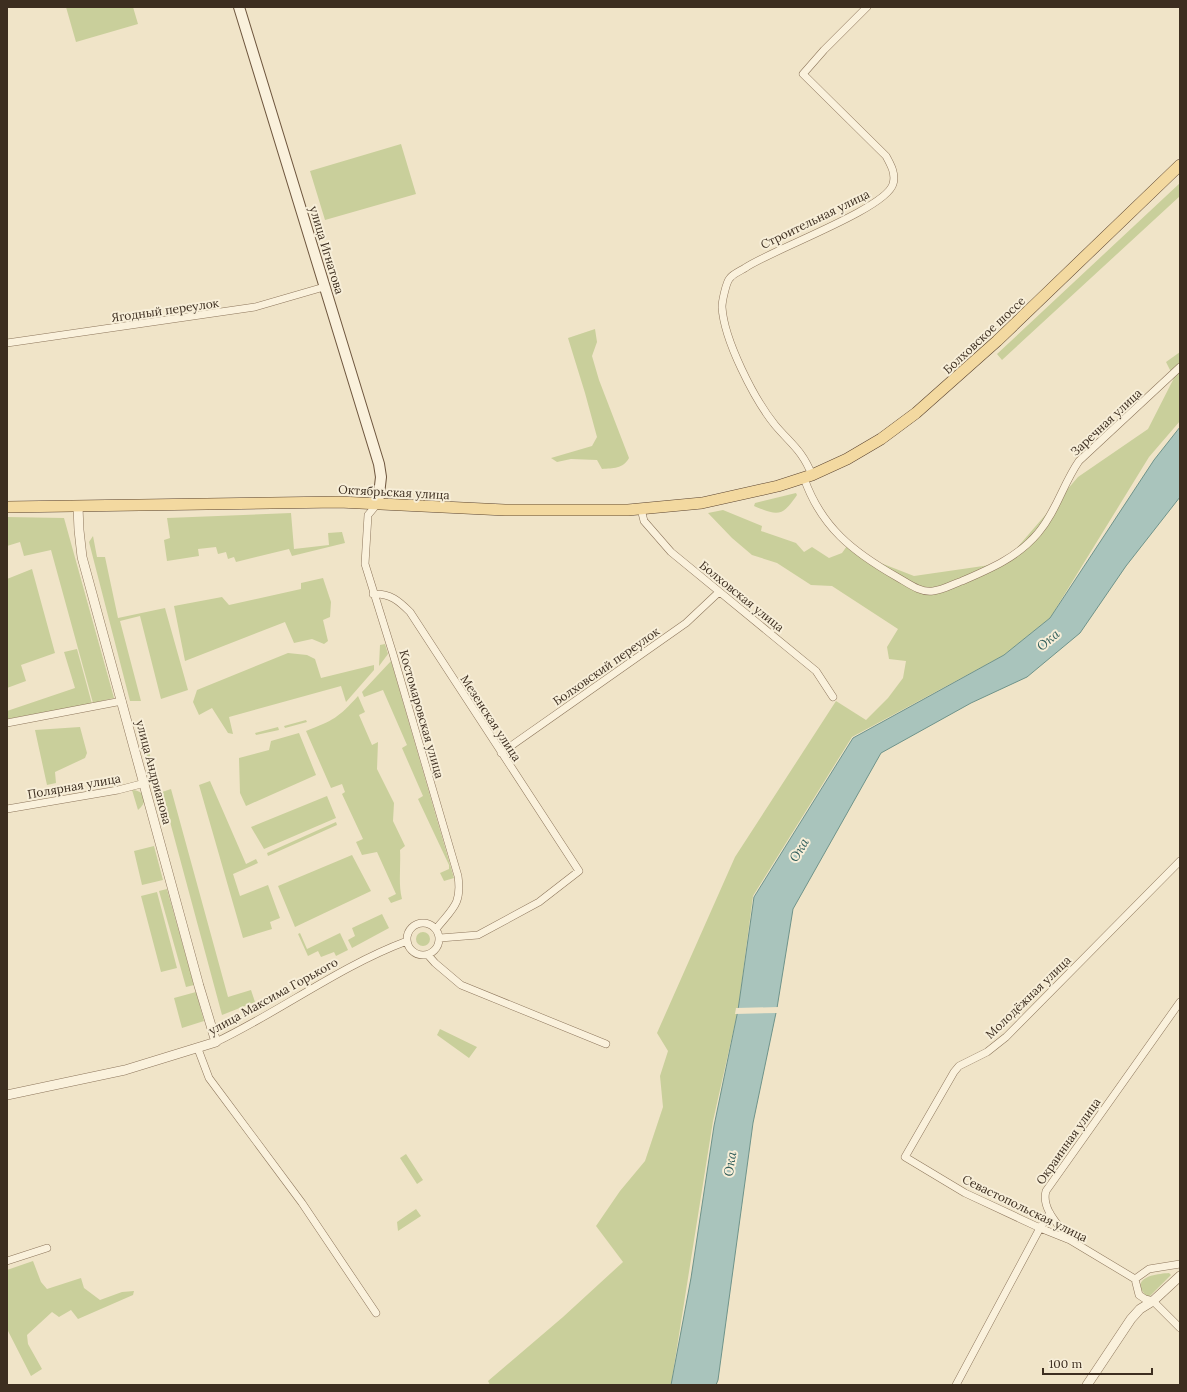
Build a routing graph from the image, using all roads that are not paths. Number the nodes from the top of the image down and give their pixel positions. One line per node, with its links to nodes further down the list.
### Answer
1 (239, 7): 4 (main road, улица Игнатова)
2 (867, 7): 7 (street, Строительная улица)
3 (1180, 165): 7 (main road, Болховское шоссе)
4 (324, 287): 5 (street, Ягодный переулок); 9 (main road, улица Игнатова)
5 (7, 343)
6 (1180, 367): 7 (street, Заречная улица)
7 (808, 476): 8 (main road, Болховское шоссе)
8 (778, 486): 12 (main road, Октябрьская улица)
9 (378, 503): 11 (main road, Октябрьская улица); 12 (main road, Октябрьская улица); 14 (street, Костомаровская улица)
10 (7, 507): 11 (main road, Октябрьская улица)
11 (78, 507): 16 (street, улица Андрианова)
12 (641, 509): 13 (street, Болховская улица)
13 (719, 592): 15 (street, Болховская улица); 18 (street, Болховский переулок)
14 (373, 594): 18 (street, Мезенская улица); 22 (street, Костомаровская улица)
15 (833, 697)
16 (122, 701): 17 (street); 19 (street, улица Андрианова)
17 (7, 723)
18 (501, 753): 23 (street, Мезенская улица)
19 (145, 783): 20 (street, Полярная улица); 27 (street, улица Андрианова)
20 (7, 809)
21 (1180, 861): 31 (street, Молодёжная улица)
22 (436, 928): 23 (street); 24 (street)
23 (440, 938): 25 (street)
24 (407, 941): 25 (street); 27 (street, улица Максима Горького)
25 (428, 955): 28 (street)
26 (1180, 1002): 32 (street, Окраинная улица)
27 (216, 1042): 29 (street, улица Максима Горького)
28 (606, 1044)
29 (198, 1049): 30 (street, улица Максима Горького); 41 (street)
30 (7, 1095)
31 (905, 1157): 33 (street, Севастопольская улица)
32 (1050, 1213): 33 (street); 34 (street)
33 (1040, 1228): 34 (street, Севастопольская улица); 43 (street)
34 (1070, 1240): 39 (street, Севастопольская улица)
35 (47, 1248): 36 (street)
36 (7, 1261)
37 (1180, 1264): 39 (street)
38 (1180, 1276): 40 (street)
39 (1135, 1279): 40 (street)
40 (1153, 1301): 42 (street); 44 (street)
41 (376, 1313)
42 (1180, 1328)
43 (956, 1385)
44 (1087, 1385)

